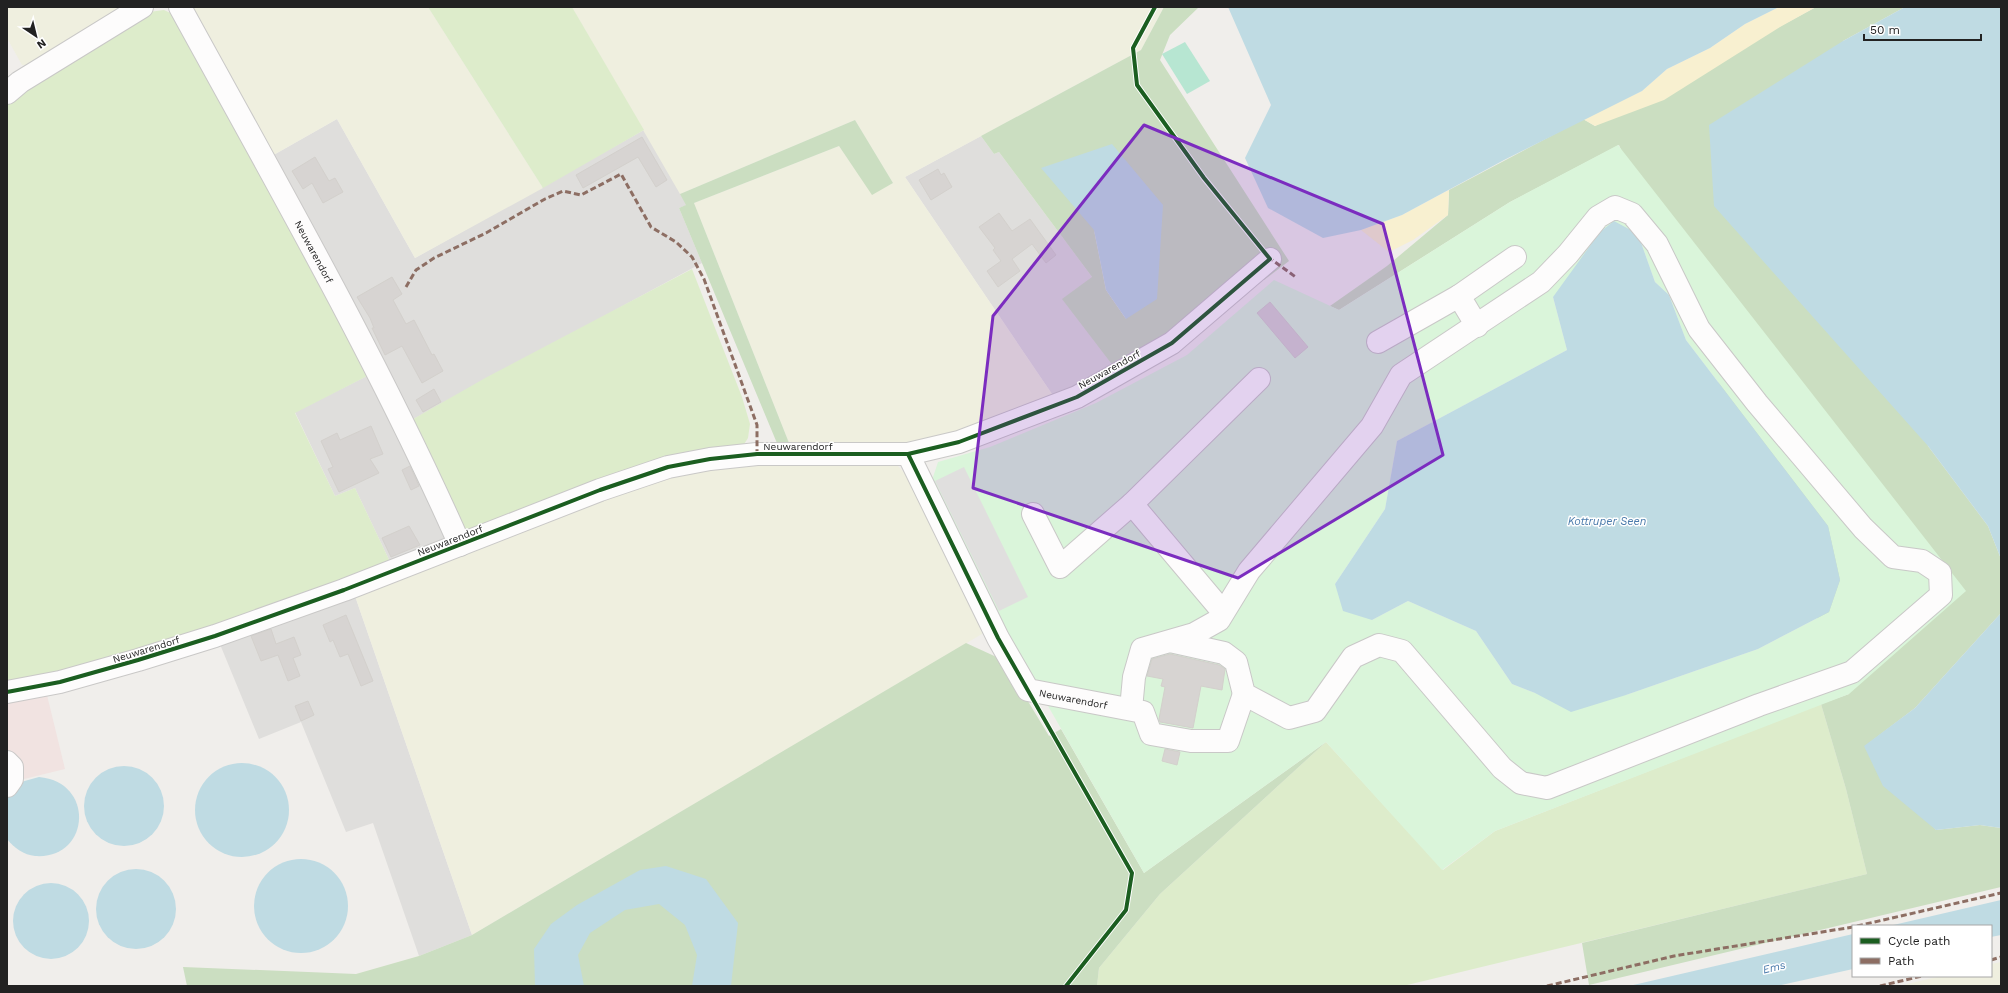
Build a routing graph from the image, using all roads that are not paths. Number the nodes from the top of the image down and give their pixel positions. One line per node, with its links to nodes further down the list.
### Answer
1 (142, 7): 3 (street)
2 (180, 7): 13 (street, Neuwarendorf)
3 (7, 93)
4 (1515, 257): 6 (street)
5 (1270, 259): 10 (street, Neuwarendorf)
6 (1458, 296): 7 (street); 8 (street)
7 (1477, 326): 14 (street); 17 (street)
8 (1378, 342)
9 (1259, 379): 11 (street)
10 (908, 454): 13 (street, Neuwarendorf); 18 (street, Neuwarendorf)
11 (1132, 504): 12 (street); 14 (street)
12 (1033, 514)
13 (460, 545): 16 (street, Neuwarendorf)
14 (1223, 612): 15 (street)
15 (1170, 641): 17 (street); 18 (street)
16 (7, 692)
17 (1244, 694): 18 (street)
18 (1137, 710)
19 (7, 762): 20 (street)
20 (7, 786)

